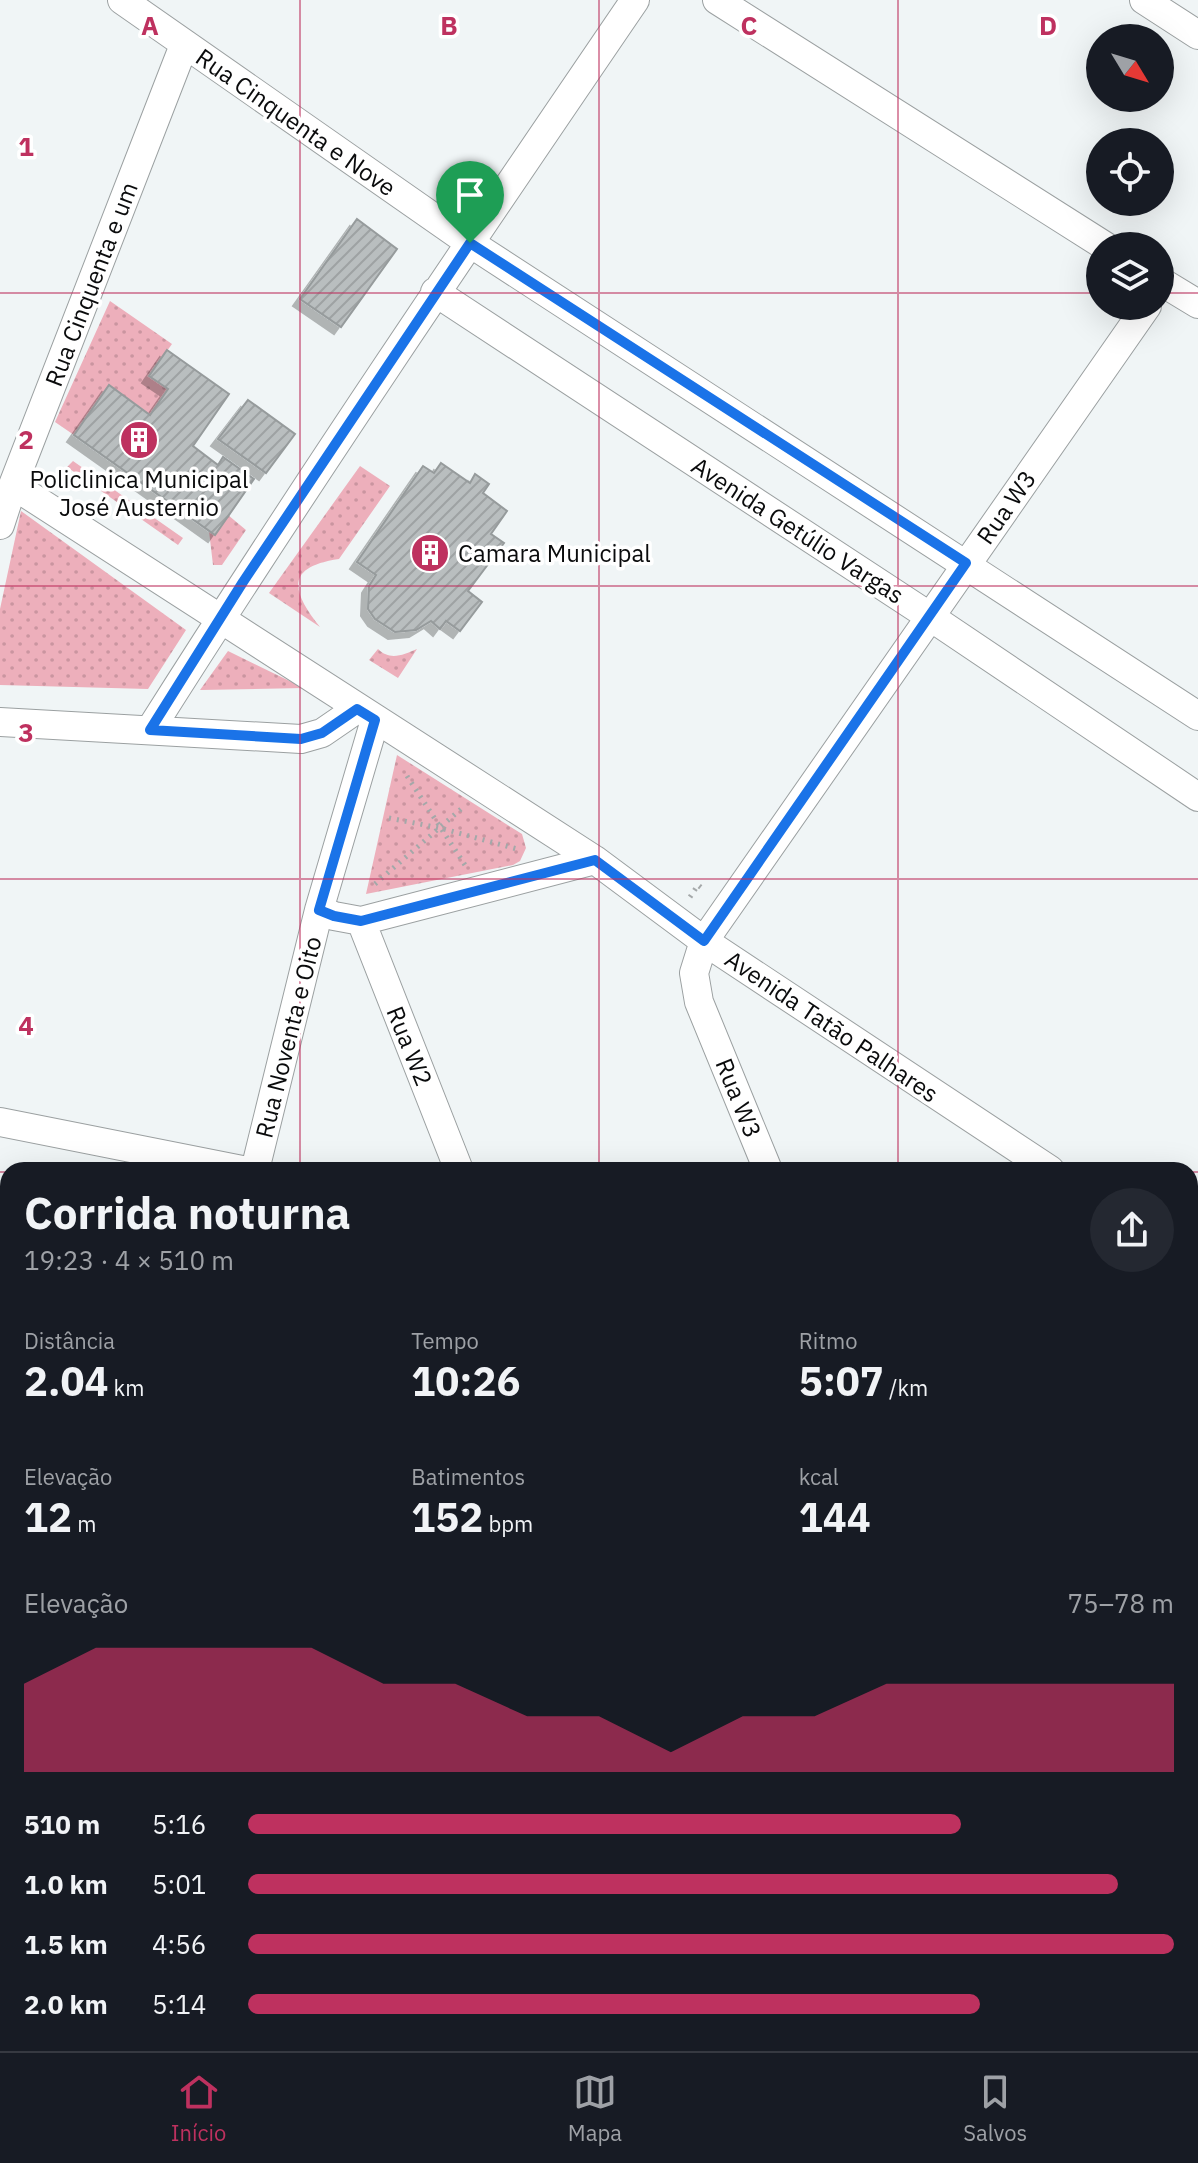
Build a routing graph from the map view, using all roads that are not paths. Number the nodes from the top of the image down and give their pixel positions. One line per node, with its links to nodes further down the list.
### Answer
1 (122, 0): 5 (street, Rua Cinquenta e Nove)
2 (635, 0): 9 (street)
3 (717, 0): 8 (street)
4 (1144, 0): 6 (street)
5 (156, 11): 7 (street, Rua Cinquenta e Nove)
6 (1198, 35)
7 (184, 45): 9 (street, Rua Cinquenta e Nove); 14 (street, Rua Cinquenta e um)
8 (1086, 234)
9 (470, 243): 11 (street); 16 (street)
10 (1174, 291): 12 (street)
11 (435, 292): 17 (street, Avenida Getúlio Vargas); 18 (street)
12 (1198, 304)
13 (1137, 320): 16 (street, Rua W3)
14 (13, 485): 15 (street, Rua Cinquenta e um); 18 (street, Avenida Tatão Palhares)
15 (1, 520)
16 (966, 563): 17 (street, Rua W3); 20 (street)
17 (929, 616): 23 (street, Avenida Getúlio Vargas); 27 (street, Rua W3)
18 (220, 619): 19 (street, Avenida Tatão Palhares); 22 (street)
19 (366, 714): 22 (street); 24 (street, Avenida Tatão Palhares); 25 (street, Rua Noventa e Oito)
20 (1198, 716)
21 (0, 722): 22 (street)
22 (150, 730)
23 (1198, 797)
24 (595, 860): 26 (street); 27 (street, Avenida Tatão Palhares)
25 (319, 910): 26 (street); 30 (street, Rua Noventa e Oito)
26 (361, 921): 31 (street, Rua W2)
27 (704, 941): 32 (street, Rua W3); 33 (street, Avenida Tatão Palhares)
28 (0, 1122): 29 (street)
29 (202, 1162)
30 (257, 1162)
31 (456, 1162)
32 (765, 1162)
33 (1038, 1162)

